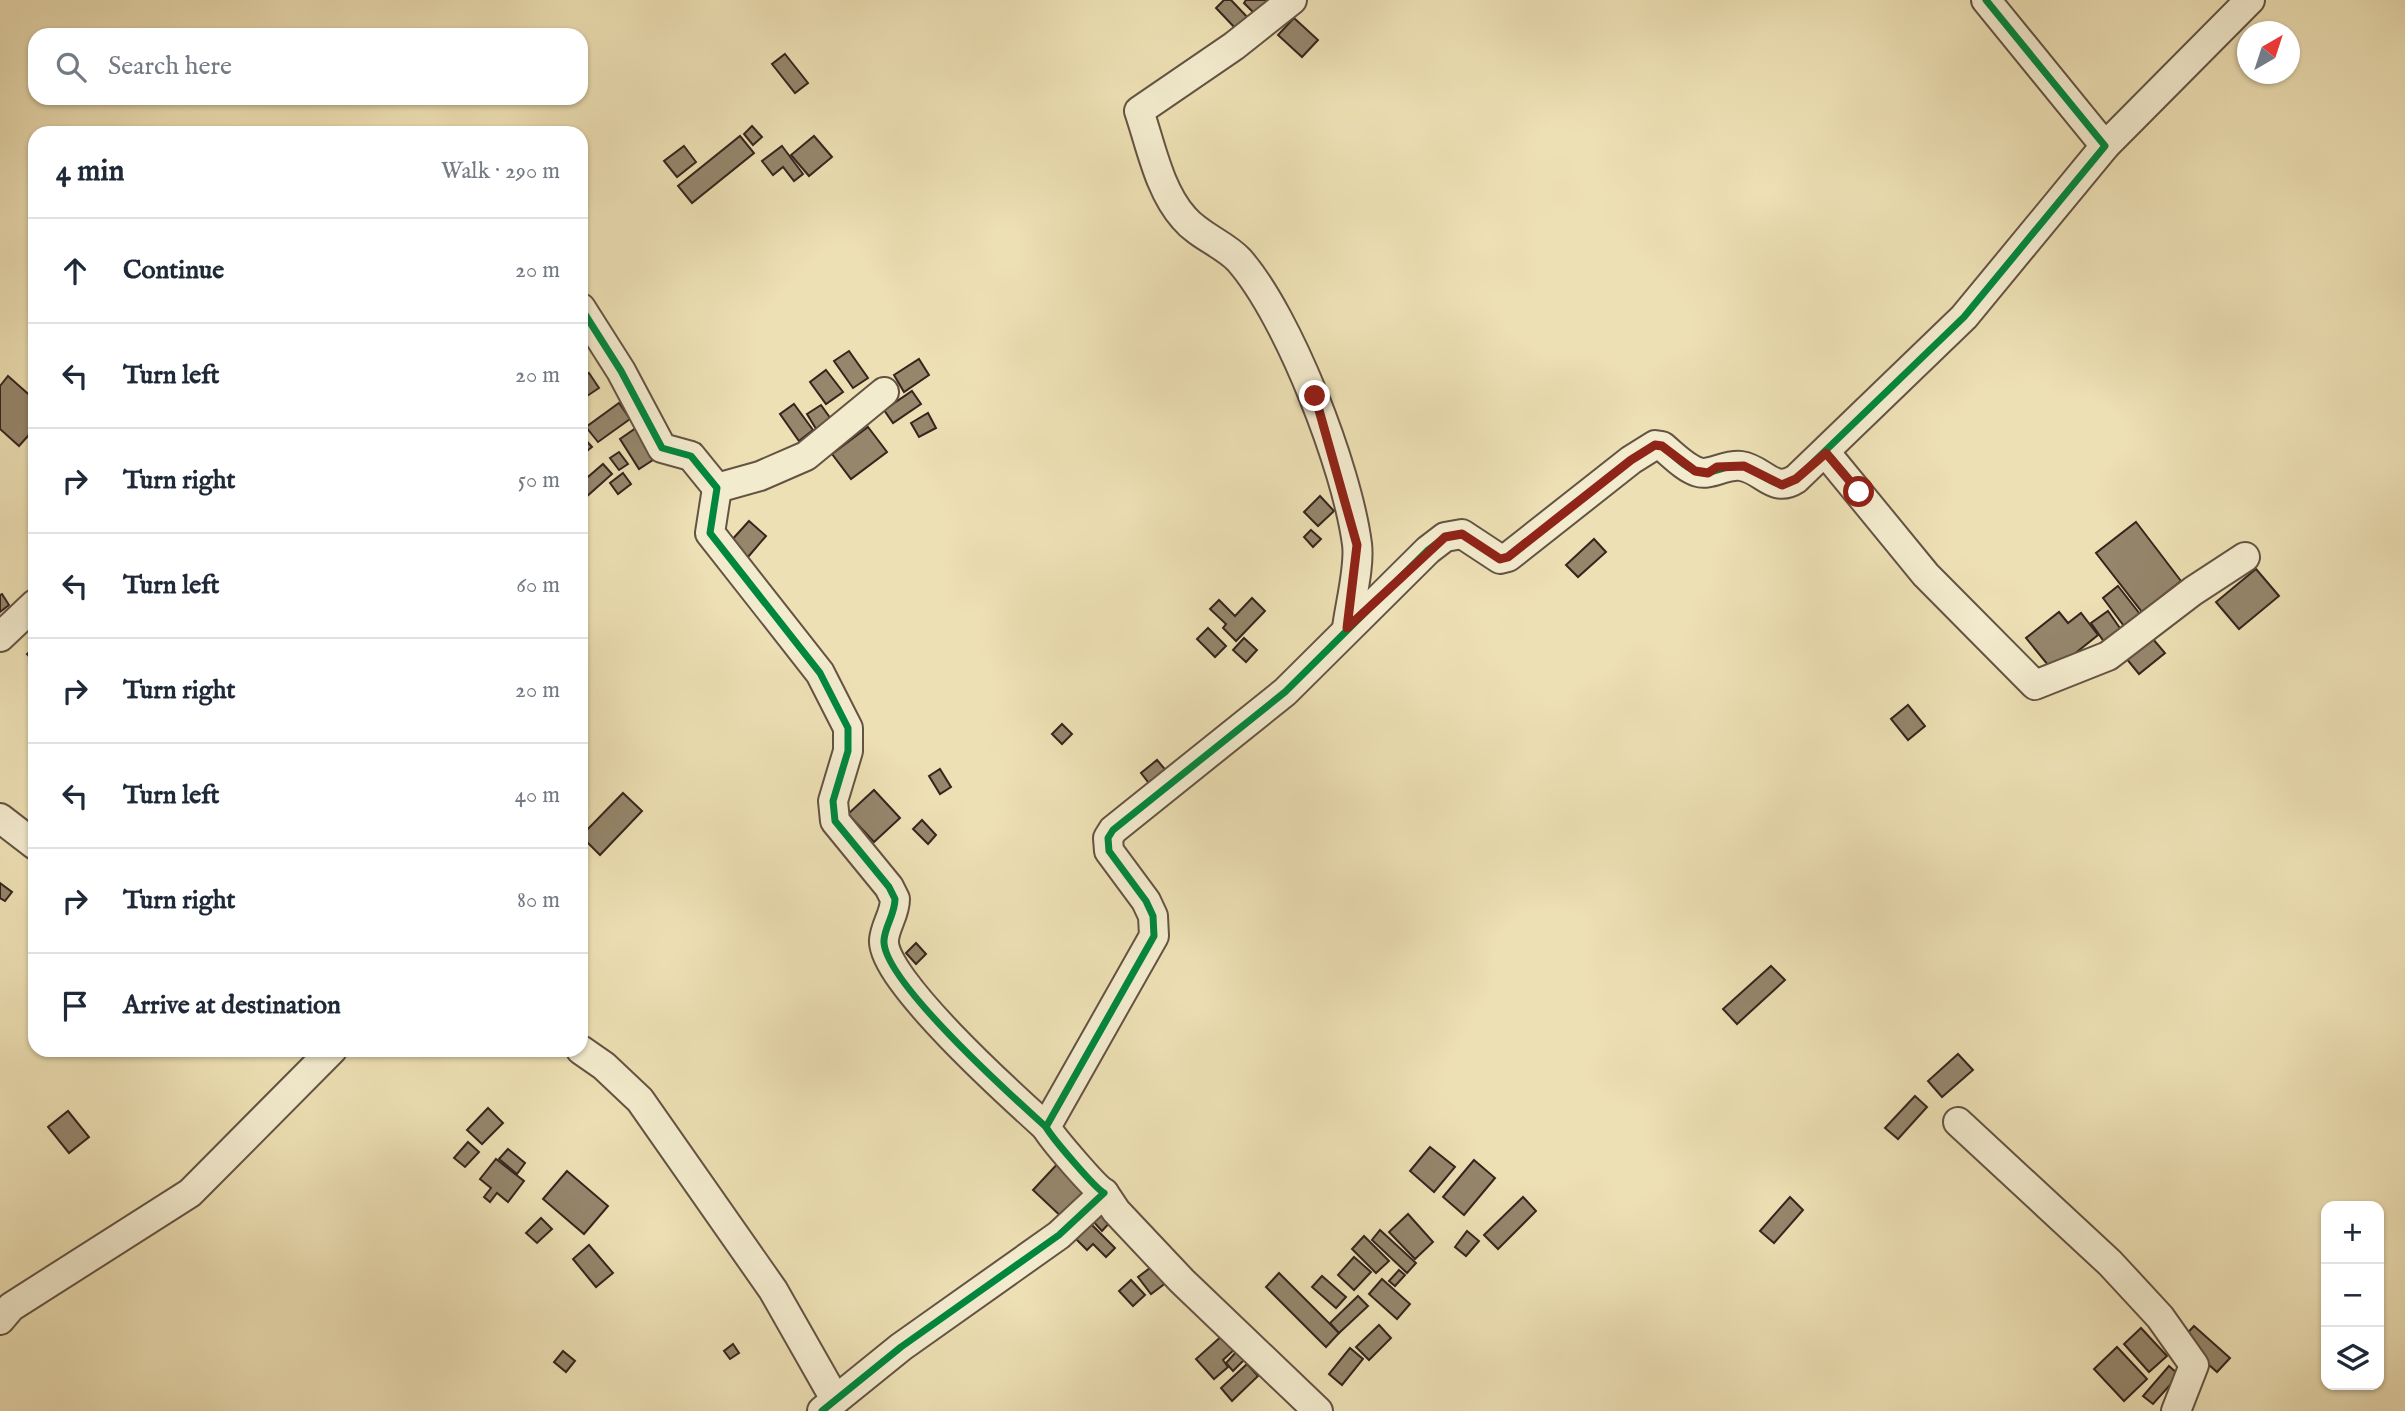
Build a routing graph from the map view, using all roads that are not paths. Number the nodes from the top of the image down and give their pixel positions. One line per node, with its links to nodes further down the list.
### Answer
1 (1292, 0): 11 (street)
2 (1986, 0): 4 (street)
3 (2250, 0): 4 (street)
4 (2105, 146): 7 (street)
5 (588, 319): 8 (street)
6 (884, 392): 8 (street)
7 (1826, 453): 9 (street); 11 (street)
8 (717, 488): 18 (street)
9 (2245, 557)
10 (28, 611): 12 (street)
11 (1347, 628): 18 (street)
12 (0, 637)
13 (0, 818): 14 (street)
14 (28, 840)
15 (588, 1055): 21 (street)
16 (325, 1057): 20 (street)
17 (1958, 1122): 23 (street)
18 (1046, 1127): 19 (street)
19 (1104, 1193): 21 (street); 22 (street)
20 (0, 1320)
21 (828, 1405)
22 (1318, 1411)
23 (2176, 1411)

